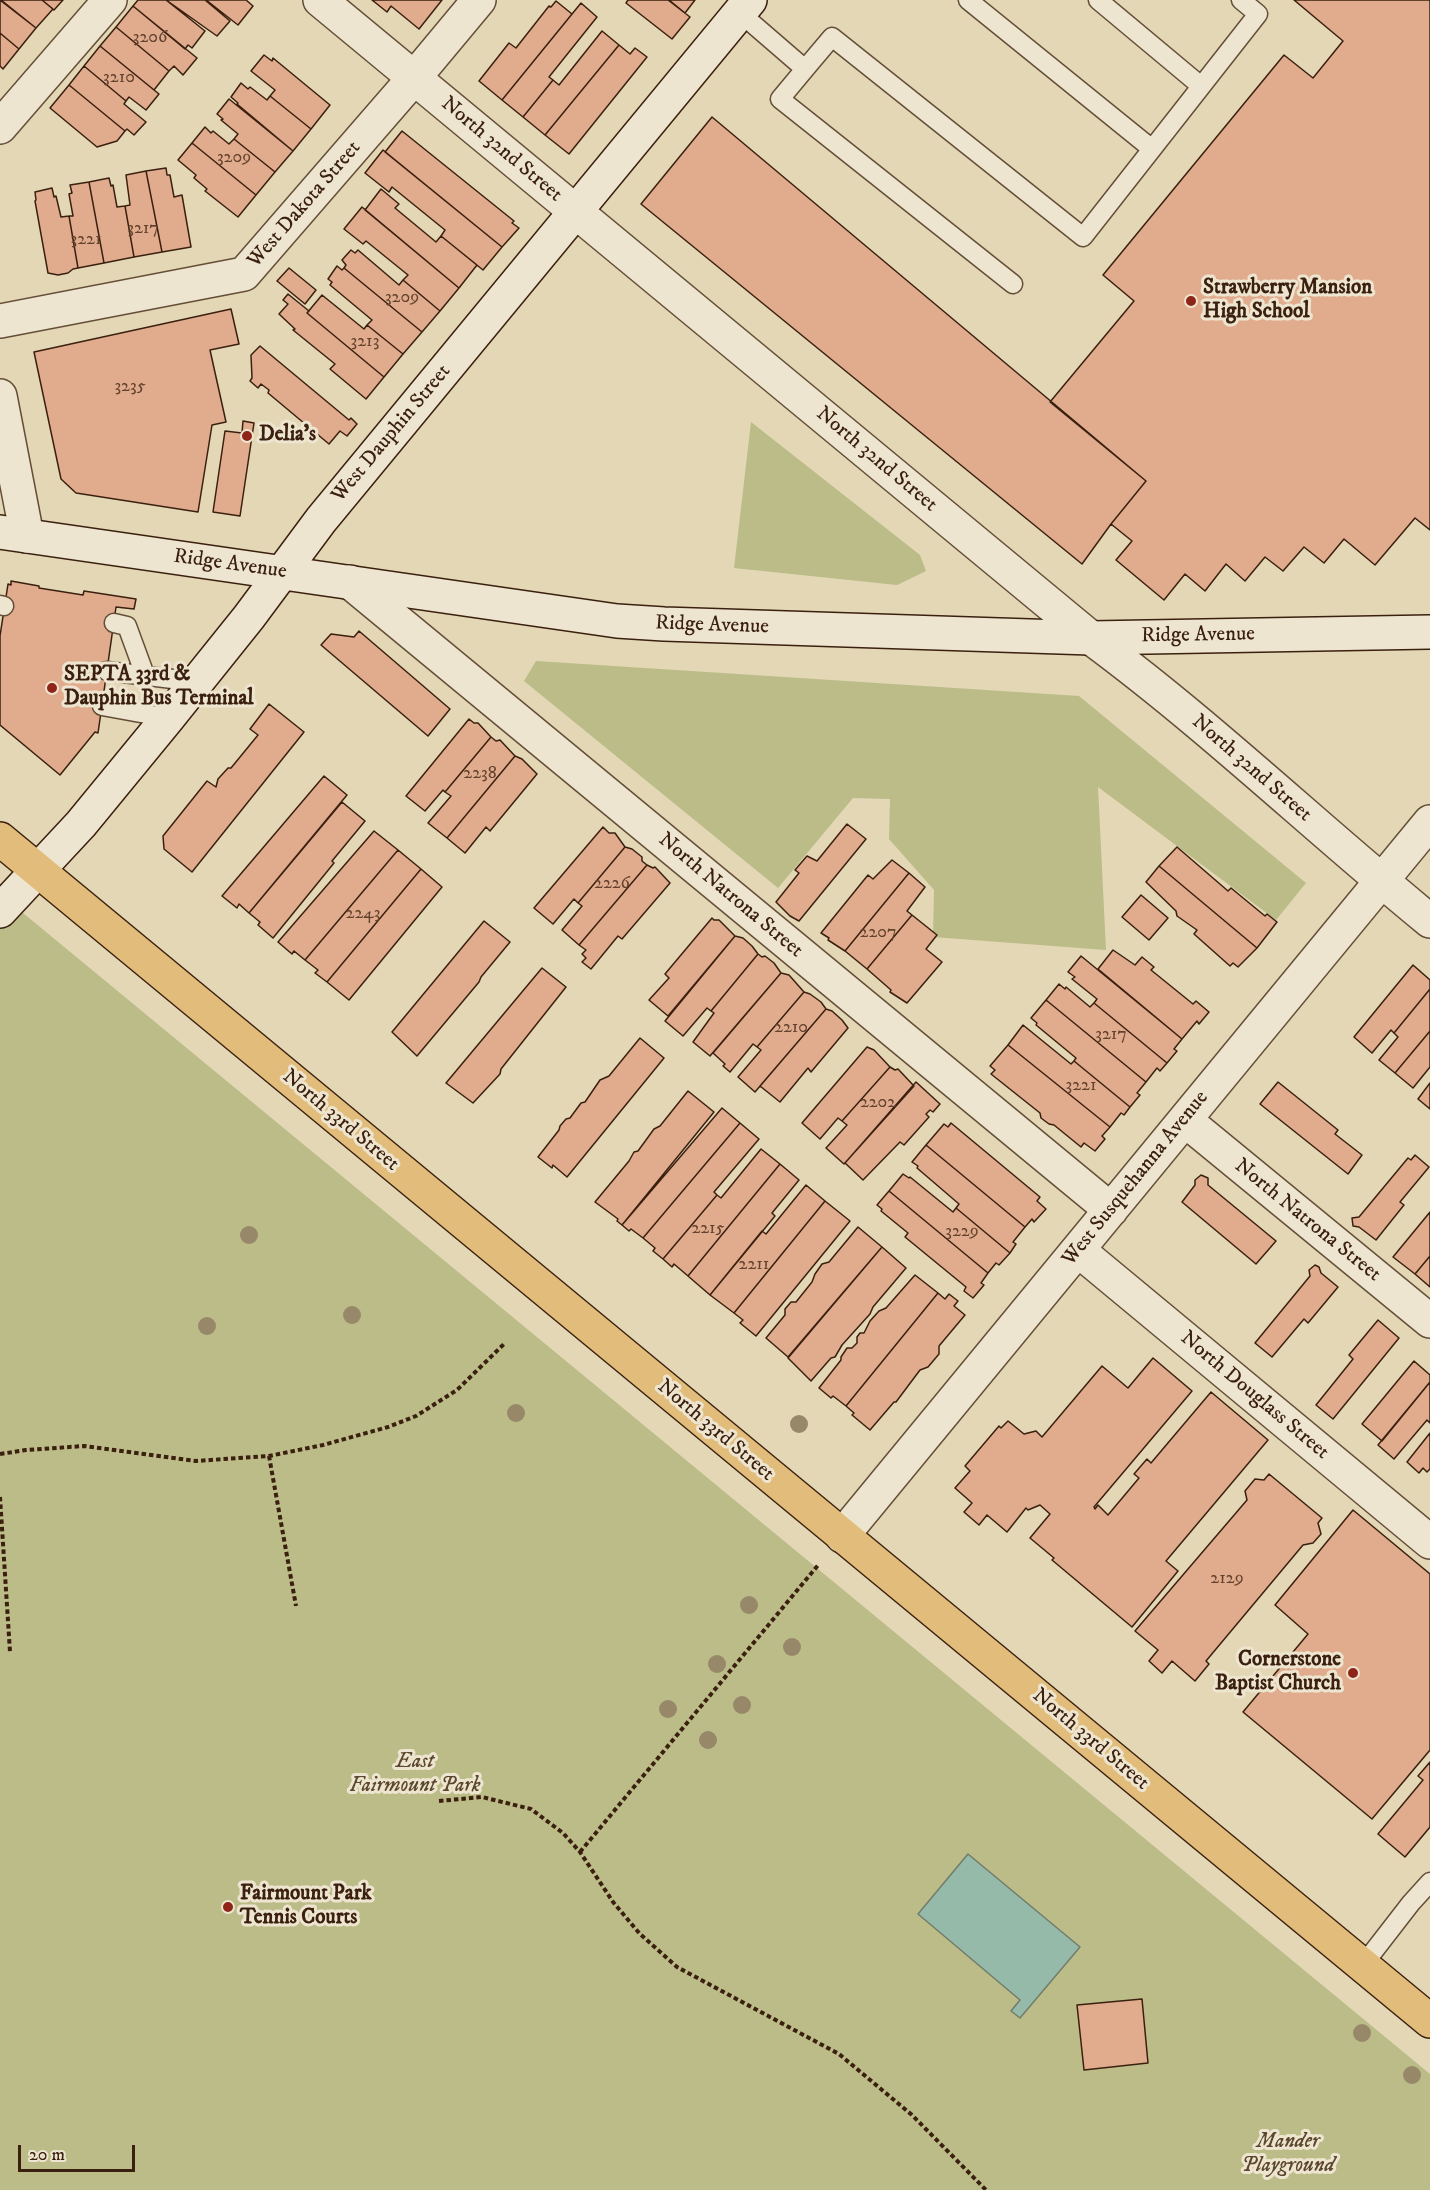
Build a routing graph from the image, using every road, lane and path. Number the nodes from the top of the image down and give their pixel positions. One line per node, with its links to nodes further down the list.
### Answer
1 (110, 0): 11 (street)
2 (320, 0): 9 (street, North 32nd Street)
3 (479, 0): 9 (street, West Dakota Street)
4 (968, 0): 12 (lane)
5 (1098, 0): 10 (lane)
6 (1241, 0): 10 (lane)
7 (745, 6): 8 (lane); 13 (street, West Dauphin Street)
8 (805, 69): 12 (lane); 14 (lane)
9 (414, 78): 13 (street, North 32nd Street); 15 (street, West Dakota Street)
10 (1201, 86): 12 (lane)
11 (0, 127)
12 (1152, 149)
13 (576, 211): 18 (street, West Dauphin Street); 22 (street, North 32nd Street)
14 (1013, 284)
15 (0, 321)
16 (0, 396): 17 (street)
17 (14, 534): 18 (street, Ridge Avenue)
18 (282, 573): 19 (street, Ridge Avenue); 25 (street, West Dauphin Street)
19 (350, 582): 22 (street, Ridge Avenue); 35 (street, North Natrona Street)
20 (114, 623): 24 (lane)
21 (1430, 632): 22 (street, Ridge Avenue)
22 (1091, 638): 31 (street, North 32nd Street)
23 (107, 670): 24 (lane)
24 (145, 675): 25 (lane)
25 (197, 682): 27 (street, West Dauphin Street)
26 (102, 706): 27 (lane)
27 (168, 718): 30 (street, West Dauphin Street)
28 (1430, 822): 31 (street, West Susquehanna Avenue)
29 (0, 839): 30 (main road, North 33rd Street)
30 (38, 871): 32 (street, West Dauphin Street); 42 (main road, North 33rd Street)
31 (1382, 881): 33 (street, North 32nd Street); 34 (street, West Susquehanna Avenue)
32 (0, 911)
33 (1430, 921)
34 (1185, 1120): 35 (street, West Susquehanna Avenue); 37 (street, North Natrona Street)
35 (1111, 1210): 36 (street, West Susquehanna Avenue)
36 (1078, 1250): 42 (street, West Susquehanna Avenue); 43 (street, North Douglass Street)
37 (1430, 1322)
38 (504, 1344): 40 (path)
39 (0, 1454): 40 (path)
40 (269, 1456): 44 (path)
41 (0, 1497): 45 (path)
42 (842, 1536): 47 (path); 49 (main road, North 33rd Street)
43 (1430, 1542)
44 (296, 1606)
45 (10, 1652)
46 (439, 1801): 47 (path)
47 (580, 1852): 51 (path)
48 (1430, 1882): 49 (lane)
49 (1363, 1965): 50 (main road, North 33rd Street)
50 (1430, 2021)
51 (986, 2190)

